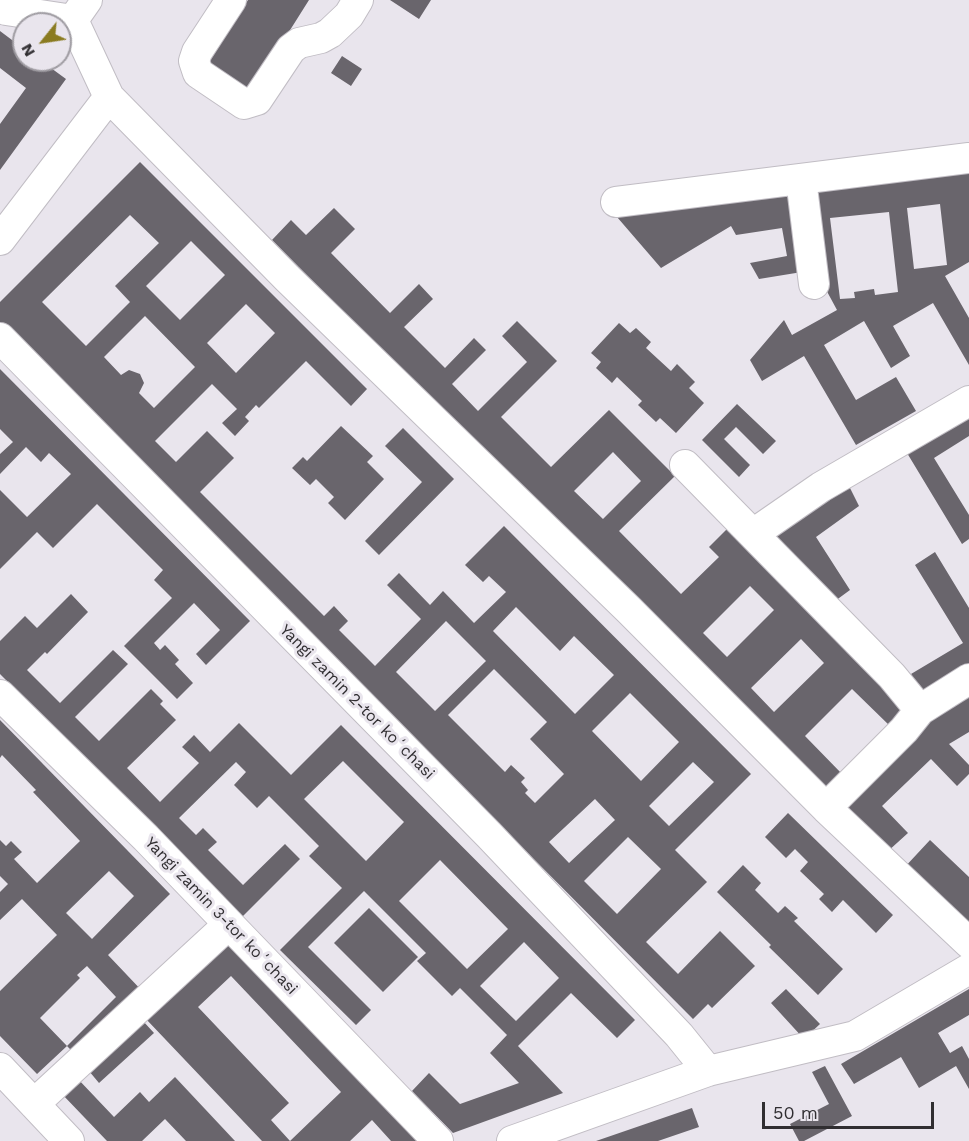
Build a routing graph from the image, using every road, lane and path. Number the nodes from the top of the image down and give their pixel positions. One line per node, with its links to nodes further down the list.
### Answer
1 (231, 0): 2 (street)
2 (358, 0)
3 (0, 6): 4 (street)
4 (80, 10): 5 (street)
5 (110, 97): 9 (street); 18 (street)
6 (969, 158): 7 (street)
7 (801, 179): 8 (street); 10 (street)
8 (616, 202)
9 (0, 240)
10 (814, 284)
11 (0, 338): 23 (street, Yangi zamin 2-tor koʻchasi)
12 (969, 401): 14 (street)
13 (685, 465): 14 (street)
14 (753, 534): 17 (street)
15 (969, 679): 17 (street)
16 (0, 695): 19 (street, Yangi zamin 3-tor koʻchasi)
17 (920, 710): 18 (street)
18 (826, 808): 20 (street)
19 (229, 924): 24 (street); 26 (street, Yangi zamin 3-tor koʻchasi)
20 (969, 943)
21 (969, 969): 23 (street)
22 (0, 1068): 24 (street)
23 (708, 1071): 27 (street)
24 (34, 1104): 25 (street)
25 (69, 1141)
26 (438, 1141)
27 (512, 1141)

